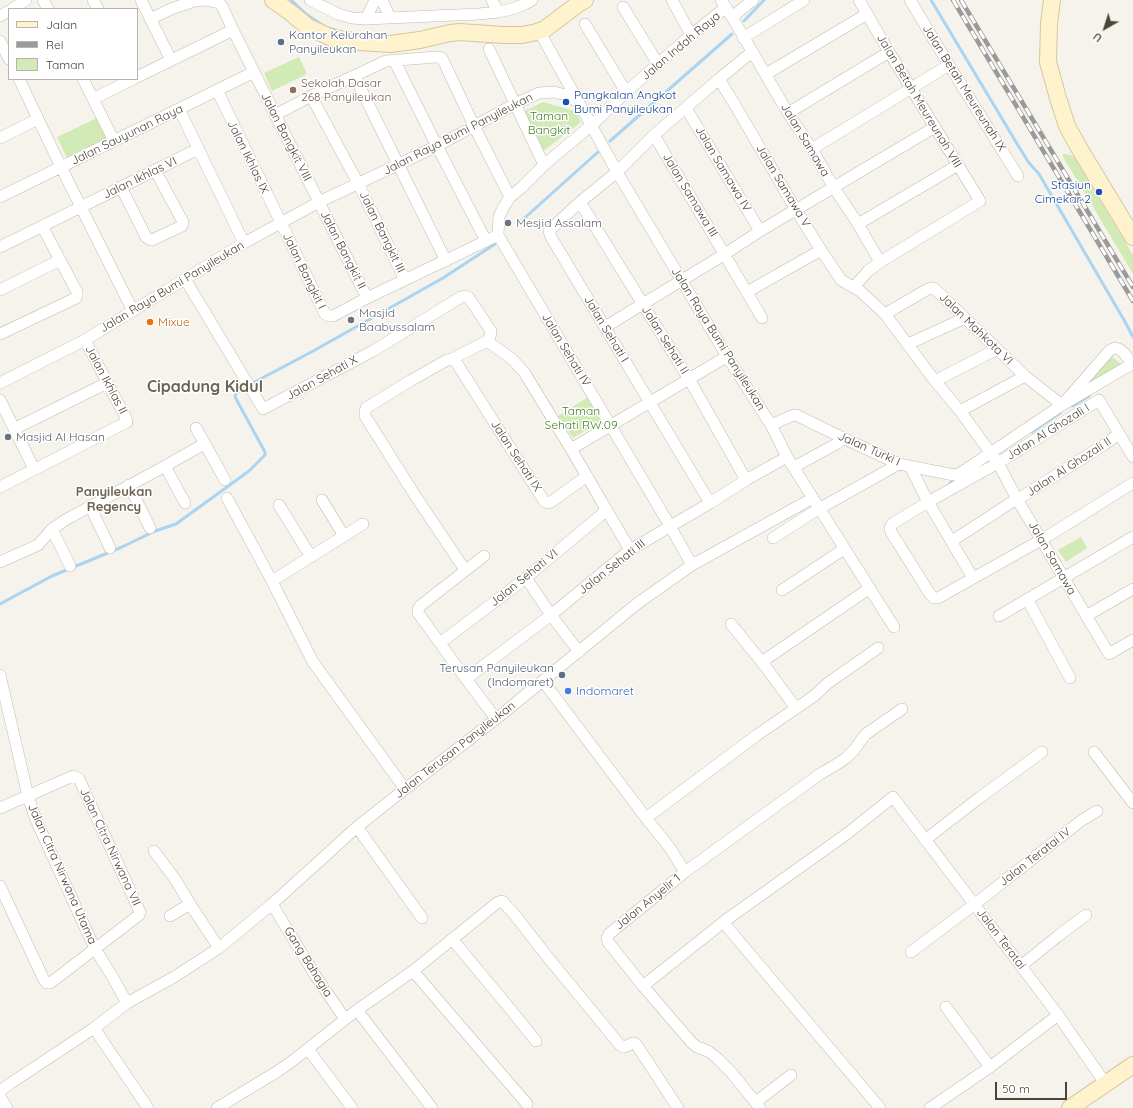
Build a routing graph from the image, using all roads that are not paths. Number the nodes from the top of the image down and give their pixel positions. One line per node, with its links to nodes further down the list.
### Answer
1 (26, 0): 19 (street)
2 (141, 0): 24 (street)
3 (273, 0): 8 (street)
4 (375, 0): 25 (street)
5 (382, 0): 23 (street)
6 (492, 0): 21 (street)
7 (532, 0): 17 (street)
8 (585, 0)
9 (672, 0): 28 (street)
10 (753, 0): 20 (street, Jalan Indah Raya)
11 (804, 0): 29 (street)
12 (860, 0): 22 (street, Jalan Betah Meureunah VIII)
13 (910, 0): 39 (street, Jalan Betah Meureunah IX)
14 (1052, 0): 92 (street)
15 (1061, 0): 87 (street)
16 (316, 1): 25 (street)
17 (510, 4): 21 (street)
18 (623, 6): 38 (street)
19 (13, 8)
20 (726, 8): 28 (street, Jalan Indah Raya); 29 (street, Jalan Samawa)
21 (498, 12): 23 (street)
22 (867, 14): 34 (street, Jalan Betah Meureunah VIII); 41 (street)
23 (390, 18): 25 (street)
24 (150, 19): 27 (street, Jalan Bangkit VIII); 36 (street)
25 (366, 19)
26 (585, 24): 51 (street)
27 (232, 30): 36 (street); 40 (street, Jalan Bangkit VIII)
28 (692, 35): 38 (street, Jalan Indah Raya)
29 (742, 35): 33 (street, Jalan Samawa)
30 (543, 38): 44 (street)
31 (0, 41): 35 (street)
32 (489, 49): 56 (street)
33 (752, 52): 41 (street, Jalan Samawa); 45 (street, Jalan Sehati I)
34 (888, 52): 49 (street, Jalan Betah Meureunah VIII); 59 (street)
35 (8, 57)
36 (171, 60): 42 (street)
37 (394, 60): 43 (street); 63 (street); 68 (street)
38 (658, 64): 51 (street, Jalan Indah Raya)
39 (949, 65): 49 (street); 77 (street, Jalan Betah Meureunah IX)
40 (254, 72): 50 (street, Jalan Sauyunan Raya); 60 (street, Jalan Bangkit VIII)
41 (766, 74): 59 (street, Jalan Samawa)
42 (138, 76)
43 (355, 77): 53 (street); 71 (street)
44 (566, 79): 52 (street); 55 (street)
45 (719, 79): 57 (street, Jalan Sehati I); 86 (street, Jalan Samawa V)
46 (19, 80): 61 (street)
47 (84, 80): 54 (street)
48 (131, 80): 54 (street)
49 (911, 88): 64 (street, Jalan Betah Meureunah VIII); 70 (street)
50 (216, 90): 58 (street, Jalan Sauyunan Raya); 88 (street, Jalan Ikhlas IX)
51 (626, 92): 62 (street, Jalan Indah Raya)
52 (539, 93): 55 (street, Jalan Raya Bumi Panyileukan); 56 (street, Jalan Raya Bumi Panyileukan)
53 (311, 96): 60 (street); 78 (street, Jalan Bangkit III)
54 (93, 99): 67 (street)
55 (578, 102): 62 (street, Jalan Raya Bumi Panyileukan)
56 (515, 104): 63 (street, Jalan Raya Bumi Panyileukan); 72 (street)
57 (686, 108): 65 (street, Jalan Sehati I); 91 (street, Jalan Samawa IV)
58 (179, 109): 67 (street, Jalan Sauyunan Raya); 69 (street)
59 (788, 112): 70 (street, Jalan Samawa)
60 (275, 115): 83 (street, Jalan Bangkit VIII)
61 (38, 119): 66 (street); 74 (street)
62 (591, 125): 72 (street); 76 (street, Jalan Raya Bumi Panyileukan)
63 (474, 126): 68 (street, Jalan Raya Bumi Panyileukan); 82 (street)
64 (935, 127): 73 (street, Jalan Betah Meureunah VIII); 80 (street)
65 (654, 135): 76 (street, Jalan Sehati I); 98 (street, Jalan Samawa III)
66 (0, 137)
67 (114, 141): 74 (street, Jalan Sauyunan Raya)
68 (437, 146): 71 (street, Jalan Raya Bumi Panyileukan); 94 (street)
69 (198, 149): 75 (street, Jalan Ikhlas VI); 95 (street)
70 (812, 149): 80 (street, Jalan Samawa)
71 (398, 165): 78 (street, Jalan Raya Bumi Panyileukan); 100 (street)
72 (544, 165): 82 (street)
73 (958, 165): 89 (street); 101 (street, Jalan Betah Meureunah VIII)
74 (61, 167): 81 (street, Jalan Sauyunan Raya); 85 (street)
75 (155, 170): 79 (street, Jalan Ikhlas VI); 79 (street)
76 (617, 172): 84 (street, Jalan Sehati I); 104 (street, Jalan Raya Bumi Panyileukan)
77 (1018, 176)
78 (358, 183): 83 (street, Jalan Raya Bumi Panyileukan); 103 (street, Jalan Bangkit III)
79 (121, 187): 85 (street, Jalan Ikhlas VI)
80 (834, 188): 86 (street); 89 (street, Jalan Samawa)
81 (0, 197)
82 (510, 197): 93 (street)
83 (319, 202): 88 (street, Jalan Raya Bumi Panyileukan); 108 (street, Jalan Bangkit II)
84 (580, 202): 109 (street, Jalan Sehati II); 114 (street, Jalan Sehati I)
85 (81, 207): 90 (street, Jalan Ikhlas VI); 110 (street)
86 (796, 210): 91 (street); 97 (street, Jalan Samawa V)
87 (1133, 218)
88 (280, 223): 95 (street, Jalan Raya Bumi Panyileukan); 108 (street, Jalan Bangkit I)
89 (858, 224): 101 (street, Jalan Samawa)
90 (42, 226): 96 (street, Jalan Ikhlas VI); 99 (street)
91 (760, 231): 98 (street)
92 (1133, 236)
93 (500, 239): 94 (street); 132 (street, Jalan Sehati IV)
94 (486, 241): 100 (street)
95 (244, 243): 102 (street, Jalan Raya Bumi Panyileukan)
96 (0, 247)
97 (821, 250): 105 (street, Jalan Samawa V); 107 (street)
98 (725, 254): 104 (street); 107 (street, Jalan Samawa III)
99 (60, 260): 106 (street); 115 (street)
100 (446, 261): 103 (street)
101 (880, 262): 105 (street)
102 (185, 279): 110 (street, Jalan Raya Bumi Panyileukan); 117 (street, Jalan Sehati X)
103 (405, 280): 108 (street)
104 (682, 281): 109 (street); 120 (street, Jalan Raya Bumi Panyileukan)
105 (854, 287): 111 (street, Jalan Samawa)
106 (0, 290)
107 (748, 295): 112 (street)
108 (368, 298)
109 (642, 304): 114 (street); 124 (street, Jalan Sehati II)
110 (133, 311): 116 (street, Jalan Raya Bumi Panyileukan)
111 (885, 314): 113 (street, Jalan Mahkota VI); 118 (street, Jalan Samawa)
112 (762, 318)
113 (965, 318): 118 (street); 119 (street, Jalan Mahkota VI)
114 (605, 327): 129 (street, Jalan Sehati I)
115 (0, 334)
116 (85, 340): 126 (street, Jalan Raya Bumi Panyileukan); 127 (street, Jalan Ikhlas II)
117 (487, 340): 121 (street); 139 (street)
118 (908, 344): 125 (street, Jalan Samawa)
119 (996, 349): 123 (street, Jalan Mahkota VI); 125 (street)
120 (728, 358): 124 (street); 133 (street, Jalan Raya Bumi Panyileukan)
121 (452, 359): 148 (street, Jalan Sehati IX); 182 (street)
122 (1132, 364): 130 (street); 130 (street)
123 (1025, 376): 130 (street, Jalan Mahkota VI); 131 (street)
124 (689, 379): 129 (street); 150 (street, Jalan Sehati II)
125 (935, 382): 131 (street, Jalan Samawa)
126 (0, 383)
127 (107, 383): 135 (street); 147 (street, Jalan Ikhlas II)
128 (0, 400): 135 (street)
129 (650, 403): 132 (street); 160 (street, Jalan Sehati I)
130 (1062, 405): 142 (street)
131 (960, 411): 142 (street, Jalan Samawa)
132 (611, 425): 139 (street); 166 (street, Jalan Sehati IV)
133 (771, 425): 137 (street, Jalan Turki I); 140 (street, Jalan Raya Bumi Panyileukan)
134 (196, 428): 138 (street)
135 (14, 429): 147 (street)
136 (1119, 434): 141 (street); 142 (street, Jalan Al Ghozali I); 156 (street, Jalan Al Ghozali II)
137 (843, 438): 143 (street, Jalan Turki I); 146 (street)
138 (204, 444): 144 (street); 149 (street)
139 (571, 448): 148 (street)
140 (787, 457): 146 (street, Jalan Raya Bumi Panyileukan); 150 (street, Jalan Sehati III)
141 (1133, 457)
142 (994, 458): 145 (street, Jalan Turki I); 156 (street, Jalan Samawa); 158 (street)
143 (899, 464): 145 (street, Jalan Turki I); 163 (street)
144 (166, 466): 152 (street); 159 (street)
145 (910, 466): 158 (street)
146 (794, 467): 155 (street, Jalan Raya Bumi Panyileukan)
147 (34, 469): 153 (street, Jalan Ikhlas II)
148 (587, 476): 164 (street)
149 (225, 480)
150 (746, 480): 160 (street, Jalan Sehati III)
151 (1133, 483): 172 (street)
152 (129, 485): 162 (street); 167 (street)
153 (0, 487)
154 (228, 498): 186 (street)
155 (814, 498): 163 (street, Jalan Raya Bumi Panyileukan); 180 (street, Jalan Terusan Panyileukan)
156 (1018, 499): 172 (street, Jalan Samawa); 173 (street, Jalan Al Ghozali II)
157 (322, 500): 169 (street)
158 (928, 502): 173 (street); 184 (street)
159 (185, 503)
160 (710, 503): 166 (street, Jalan Sehati III)
161 (278, 505): 178 (street)
162 (90, 506): 168 (street); 174 (street)
163 (819, 508): 171 (street); 175 (street, Jalan Raya Bumi Panyileukan)
164 (607, 510): 176 (street); 183 (street, Jalan Sehati VI)
165 (363, 524): 169 (street)
166 (670, 526): 176 (street, Jalan Sehati III); 180 (street, Jalan Sehati IV)
167 (150, 528)
168 (52, 529): 179 (street); 181 (street)
169 (344, 536): 178 (street)
170 (1133, 537): 185 (street)
171 (773, 538)
172 (1042, 539): 184 (street); 185 (street, Jalan Samawa)
173 (952, 541): 184 (street)
174 (110, 548)
175 (844, 548): 187 (street, Jalan Raya Bumi Panyileukan); 189 (street)
176 (630, 550): 191 (street, Jalan Sehati III)
177 (484, 556): 182 (street)
178 (311, 557): 186 (street)
179 (0, 562)
180 (691, 563): 199 (street, Jalan Terusan Panyileukan)
181 (70, 566)
182 (465, 570): 197 (street)
183 (526, 578): 191 (street); 197 (street, Jalan Sehati VI)
184 (973, 578)
185 (1064, 578): 190 (street); 193 (street, Jalan Samawa)
186 (272, 581): 210 (street)
187 (870, 588): 195 (street, Jalan Raya Bumi Panyileukan); 200 (street)
188 (1133, 589): 193 (street)
189 (782, 590)
190 (1027, 599): 192 (street); 202 (street)
191 (551, 615): 199 (street); 203 (street, Jalan Sehati III)
192 (999, 616)
193 (1086, 616): 196 (street, Jalan Samawa)
194 (731, 624): 205 (street)
195 (894, 627)
196 (1133, 640)
197 (440, 643): 203 (street)
198 (878, 648): 205 (street)
199 (580, 652): 204 (street, Jalan Terusan Panyileukan)
200 (766, 659)
201 (0, 675): 211 (street, Jalan Citra Nirwana Utama)
202 (1070, 678)
203 (466, 679): 207 (street)
204 (543, 681): 207 (street, Jalan Terusan Panyileukan); 215 (street, Jalan Anyelir 1)
205 (796, 708): 215 (street)
206 (902, 709): 219 (street)
207 (496, 719): 210 (street, Jalan Terusan Panyileukan)
208 (1042, 752): 217 (street)
209 (1094, 752): 212 (street)
210 (405, 789): 216 (street, Jalan Terusan Panyileukan)
211 (28, 796): 213 (street); 230 (street, Jalan Citra Nirwana Utama); 230 (street, Jalan Citra Nirwana VII)
212 (1133, 803)
213 (0, 808)
214 (1097, 811): 223 (street, Jalan Teratai IV)
215 (646, 818): 219 (street, Jalan Anyelir 1)
216 (357, 827): 222 (street, Jalan Terusan Panyileukan); 226 (street)
217 (925, 840): 223 (street, Jalan Teratai); 234 (street, Jalan Teratai)
218 (154, 851): 221 (street)
219 (685, 872): 234 (street, Jalan Anyelir 1)
220 (0, 886): 230 (street, Jalan Citra Nirwana VII)
221 (190, 904): 225 (street); 229 (street)
222 (272, 904): 229 (street, Jalan Terusan Panyileukan); 239 (street, Gang Bahagia)
223 (974, 904): 231 (street, Jalan Teratai IV); 232 (street, Jalan Teratai)
224 (1086, 915): 232 (street)
225 (170, 916)
226 (422, 918)
227 (728, 928): 257 (street)
228 (452, 939): 233 (street); 241 (street); 256 (street)
229 (219, 948): 235 (street, Jalan Terusan Panyileukan)
230 (95, 949): 235 (street, Jalan Citra Nirwana Utama)
231 (911, 952)
232 (1021, 966): 238 (street, Jalan Teratai)
233 (412, 971): 237 (street); 249 (street)
234 (643, 986): 250 (street, Jalan Anyelir 1)
235 (127, 1004): 240 (street, Jalan Terusan Panyileukan)
236 (946, 1007): 244 (street)
237 (358, 1010): 239 (street); 255 (street)
238 (1058, 1015): 244 (street); 246 (street, Jalan Teratai)
239 (345, 1020): 242 (street)
240 (94, 1028): 247 (street, Jalan Terusan Panyileukan); 252 (street)
241 (536, 1041)
242 (308, 1049): 253 (street); 254 (street)
243 (1133, 1065): 246 (street)
244 (990, 1066): 258 (street)
245 (791, 1075): 250 (street)
246 (1105, 1083): 259 (street)
247 (0, 1091)
248 (0, 1097): 251 (street)
249 (527, 1104)
250 (758, 1105)
251 (7, 1108)
252 (148, 1108)
253 (217, 1108)
254 (352, 1108)
255 (432, 1108)
256 (678, 1108)
257 (880, 1108)
258 (930, 1108)
259 (1070, 1108)

